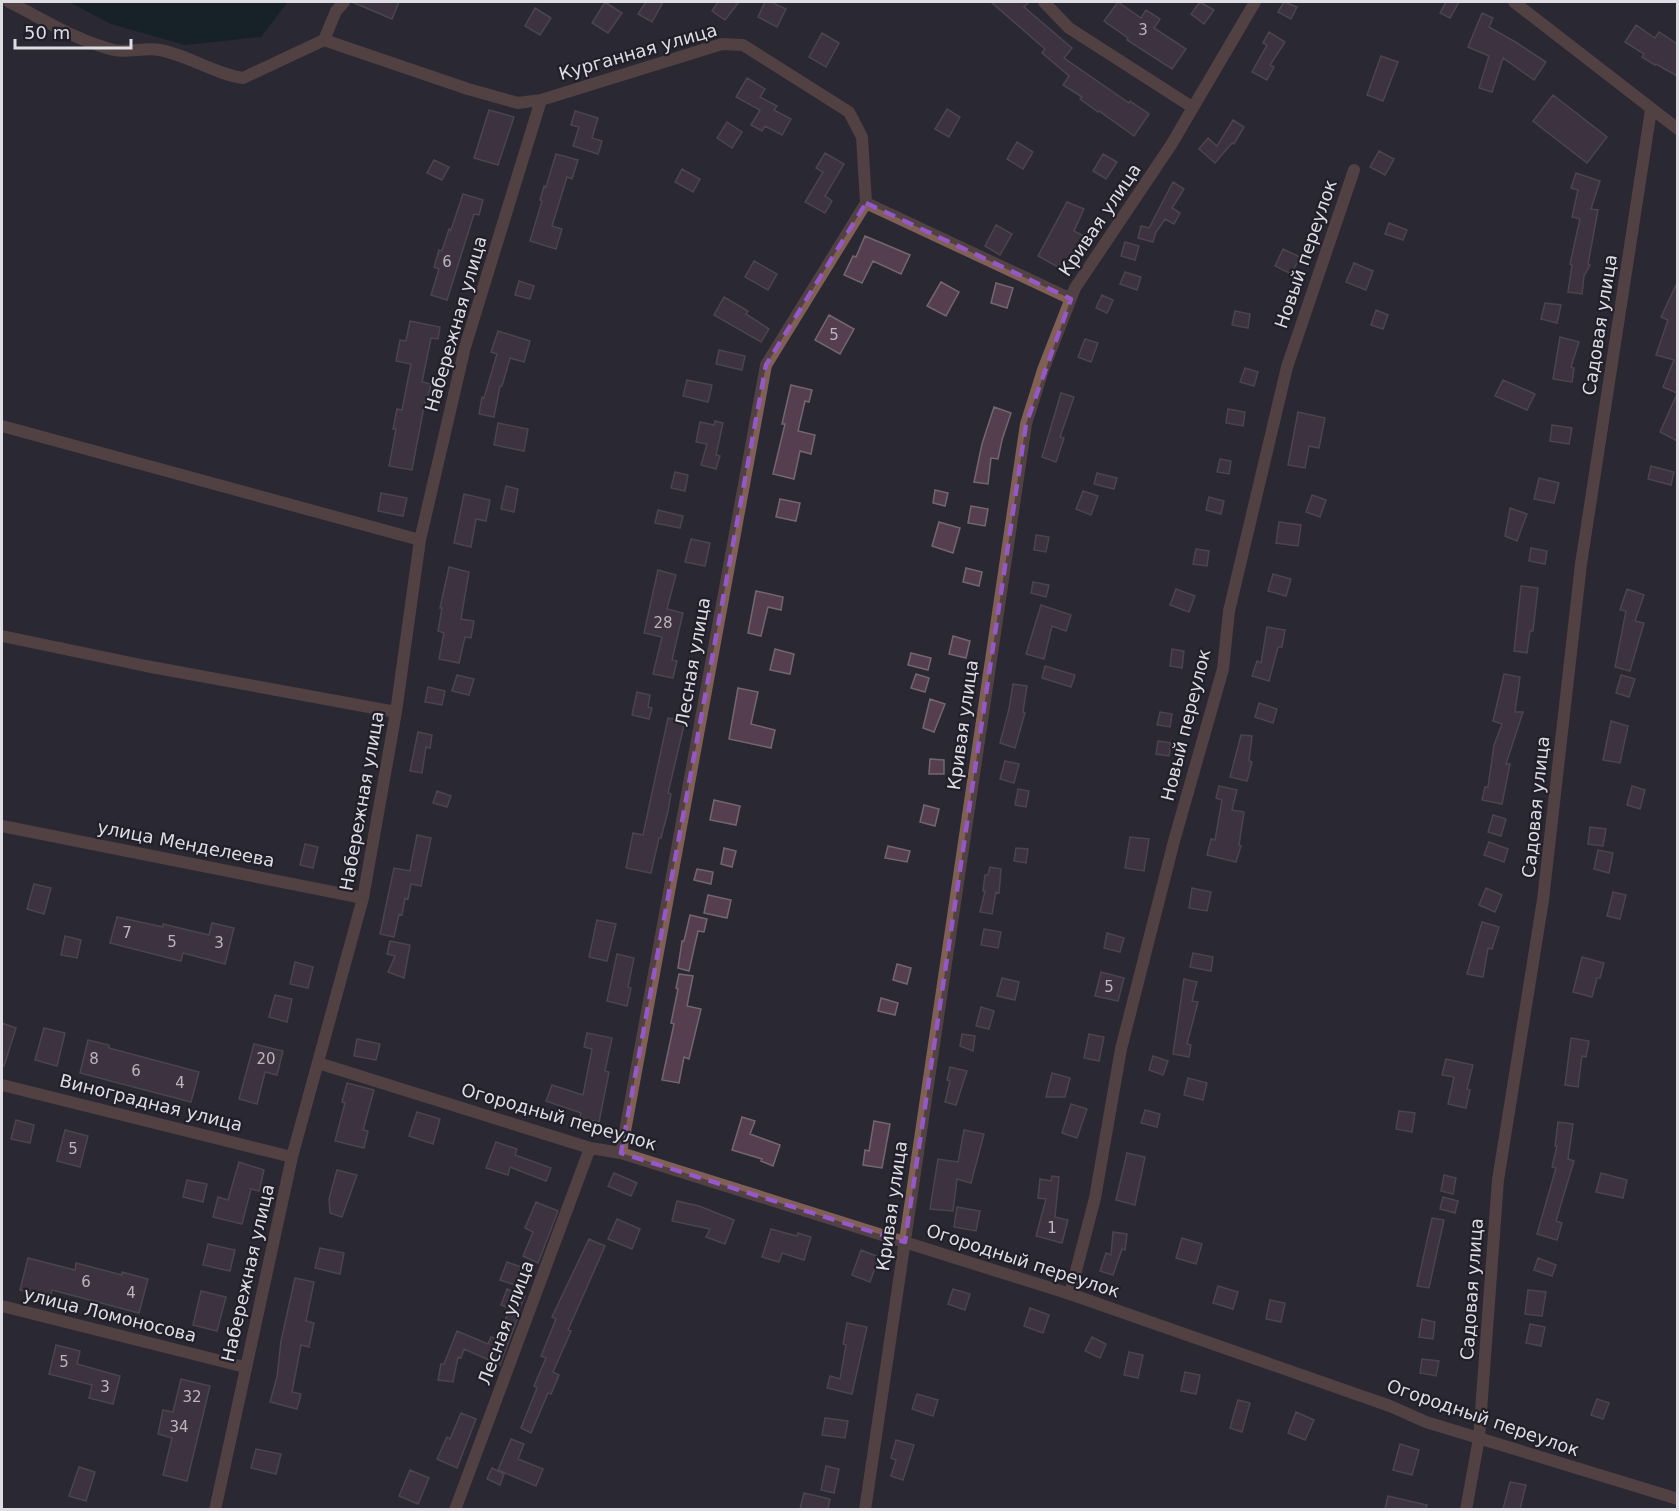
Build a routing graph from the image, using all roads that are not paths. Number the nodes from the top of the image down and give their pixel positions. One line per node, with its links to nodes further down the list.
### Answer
1 (9, 2): 6 (street)
2 (1044, 2): 8 (street)
3 (1255, 2): 8 (street, Кривая улица)
4 (1514, 2): 9 (street)
5 (338, 5): 6 (street)
6 (324, 40): 7 (street, Курганная улица)
7 (541, 100): 12 (street, Курганная улица); 15 (street, Набережная улица)
8 (1192, 107): 13 (street, Кривая улица)
9 (1651, 110): 10 (street); 29 (street, Садовая улица)
10 (1677, 129)
11 (1354, 170): 26 (street, Новый переулок)
12 (866, 203): 13 (street); 23 (street, Лесная улица)
13 (1071, 299): 25 (street, Кривая улица)
14 (2, 426): 15 (street)
15 (420, 540): 17 (street, Набережная улица)
16 (2, 636): 17 (street)
17 (396, 712): 19 (street, Набережная улица)
18 (2, 826): 19 (street, улица Менделеева)
19 (363, 898): 20 (street, Набережная улица)
20 (318, 1063): 22 (street, Огородный переулок); 24 (street, Набережная улица)
21 (2, 1085): 24 (street, Виноградная улица)
22 (590, 1148): 23 (street, Огородный переулок); 32 (street, Лесная улица)
23 (621, 1153): 25 (street, Огородный переулок)
24 (292, 1157): 28 (street, Набережная улица)
25 (905, 1242): 26 (street, Огородный переулок); 33 (street, Кривая улица)
26 (1070, 1294): 29 (street, Огородный переулок)
27 (2, 1306): 28 (street, улица Ломоносова)
28 (245, 1367): 31 (street, Набережная улица)
29 (1479, 1438): 30 (street, Огородный переулок); 34 (street, Садовая улица)
30 (1677, 1499)
31 (215, 1509)
32 (455, 1509)
33 (865, 1509)
34 (1466, 1509)

